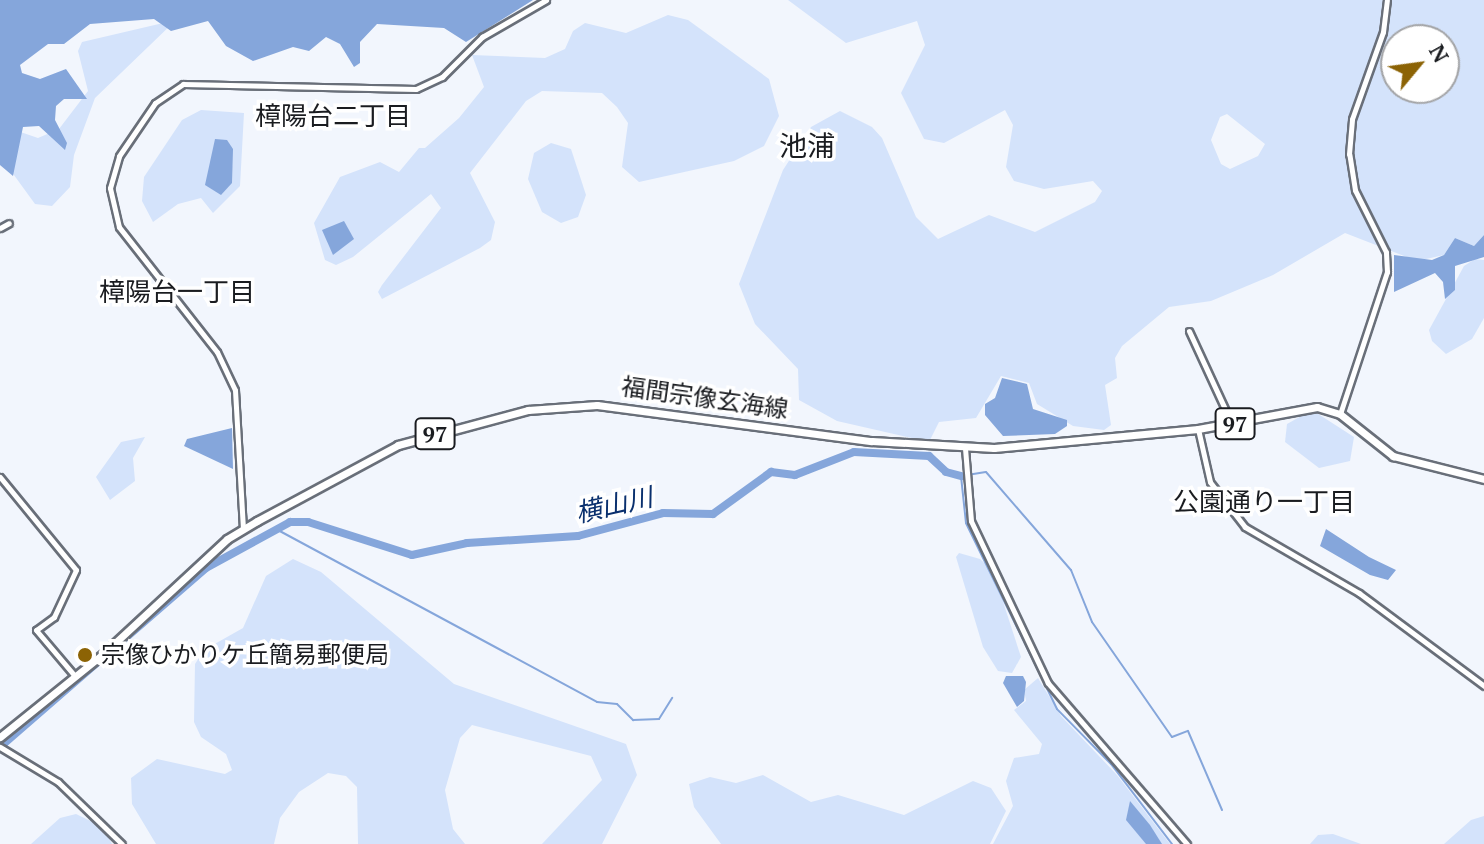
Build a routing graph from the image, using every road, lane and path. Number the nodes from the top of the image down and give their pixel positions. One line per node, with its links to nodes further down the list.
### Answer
1 (546, 0): 12 (street)
2 (1387, 0): 6 (street)
3 (9, 223): 4 (street)
4 (0, 228)
5 (1189, 331): 7 (street)
6 (1342, 408): 7 (main road, 福間宗像玄海線 / 97); 11 (main road, 福間宗像玄海線 / 97)
7 (1232, 425): 8 (main road, 福間宗像玄海線 / 97)
8 (1198, 429): 9 (main road, 福間宗像玄海線 / 97); 14 (street)
9 (965, 448): 12 (main road, 福間宗像玄海線 / 97); 18 (street)
10 (0, 477): 13 (street)
11 (1484, 479)
12 (243, 530): 13 (main road, 福間宗像玄海線 / 97)
13 (75, 676): 15 (main road, 福間宗像玄海線 / 97)
14 (1484, 686)
15 (0, 737)
16 (0, 747): 17 (street)
17 (122, 844)
18 (1187, 844)

